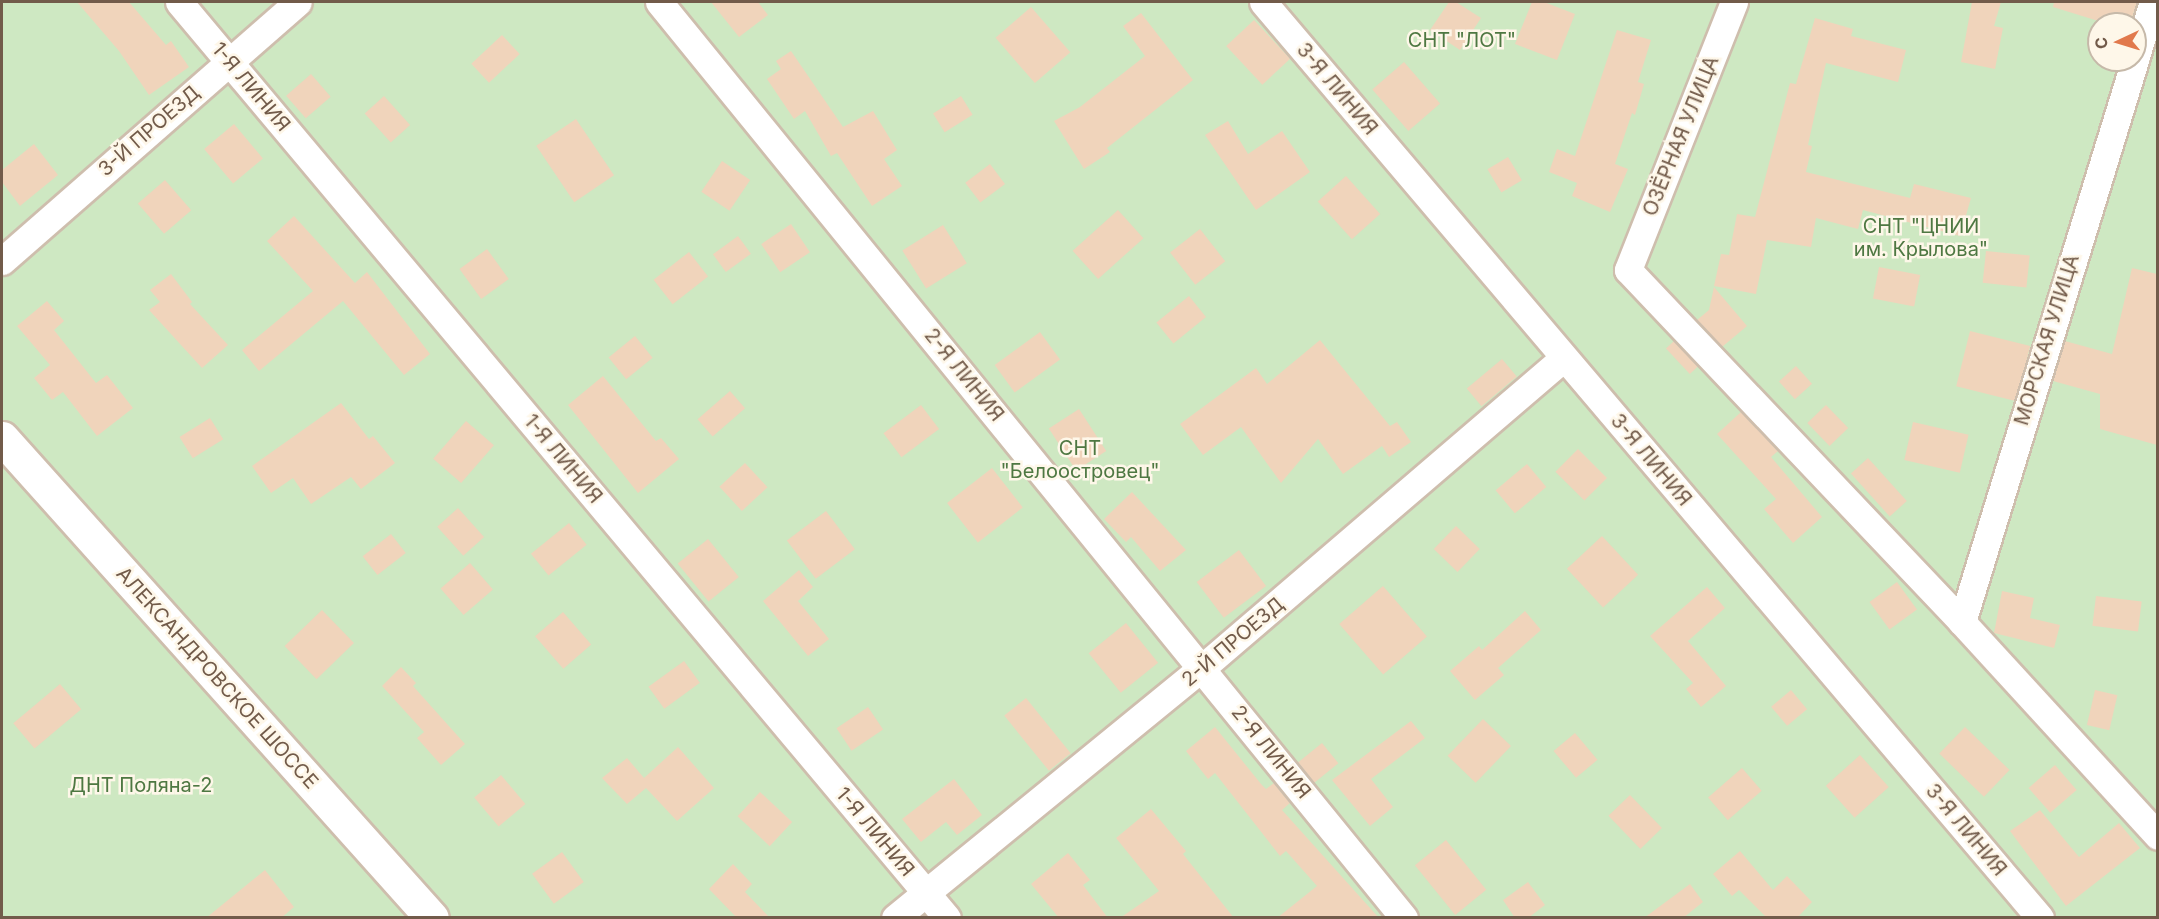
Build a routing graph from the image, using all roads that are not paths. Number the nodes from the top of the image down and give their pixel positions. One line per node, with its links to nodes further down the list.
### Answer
1 (179, 2): 8 (street, 1-Я ЛИНИЯ)
2 (298, 2): 8 (street, 3-Й ПРОЕЗД)
3 (659, 2): 14 (street, 2-Я ЛИНИЯ)
4 (1263, 2): 11 (street, 3-Я ЛИНИЯ)
5 (1734, 2): 13 (street, ОЗЁРНАЯ УЛИЦА)
6 (2153, 2): 7 (street, МОРСКАЯ УЛИЦА)
7 (2147, 21)
8 (229, 60): 10 (street, 3-Й ПРОЕЗД); 16 (street, 1-Я ЛИНИЯ)
9 (2131, 72): 13 (street, МОРСКАЯ УЛИЦА)
10 (2, 261)
11 (1563, 358): 14 (street, 2-Й ПРОЕЗД); 21 (street, 3-Я ЛИНИЯ)
12 (2, 438): 17 (street, АЛЕКСАНДРОВСКОЕ ШОССЕ)
13 (1962, 622): 15 (street)
14 (1203, 668): 16 (street, 2-Й ПРОЕЗД); 20 (street, 2-Я ЛИНИЯ)
15 (2157, 836)
16 (926, 892): 18 (street, 2-Й ПРОЕЗД); 19 (street, 1-Я ЛИНИЯ)
17 (432, 918)
18 (895, 918)
19 (947, 918)
20 (1404, 918)
21 (2040, 918)

